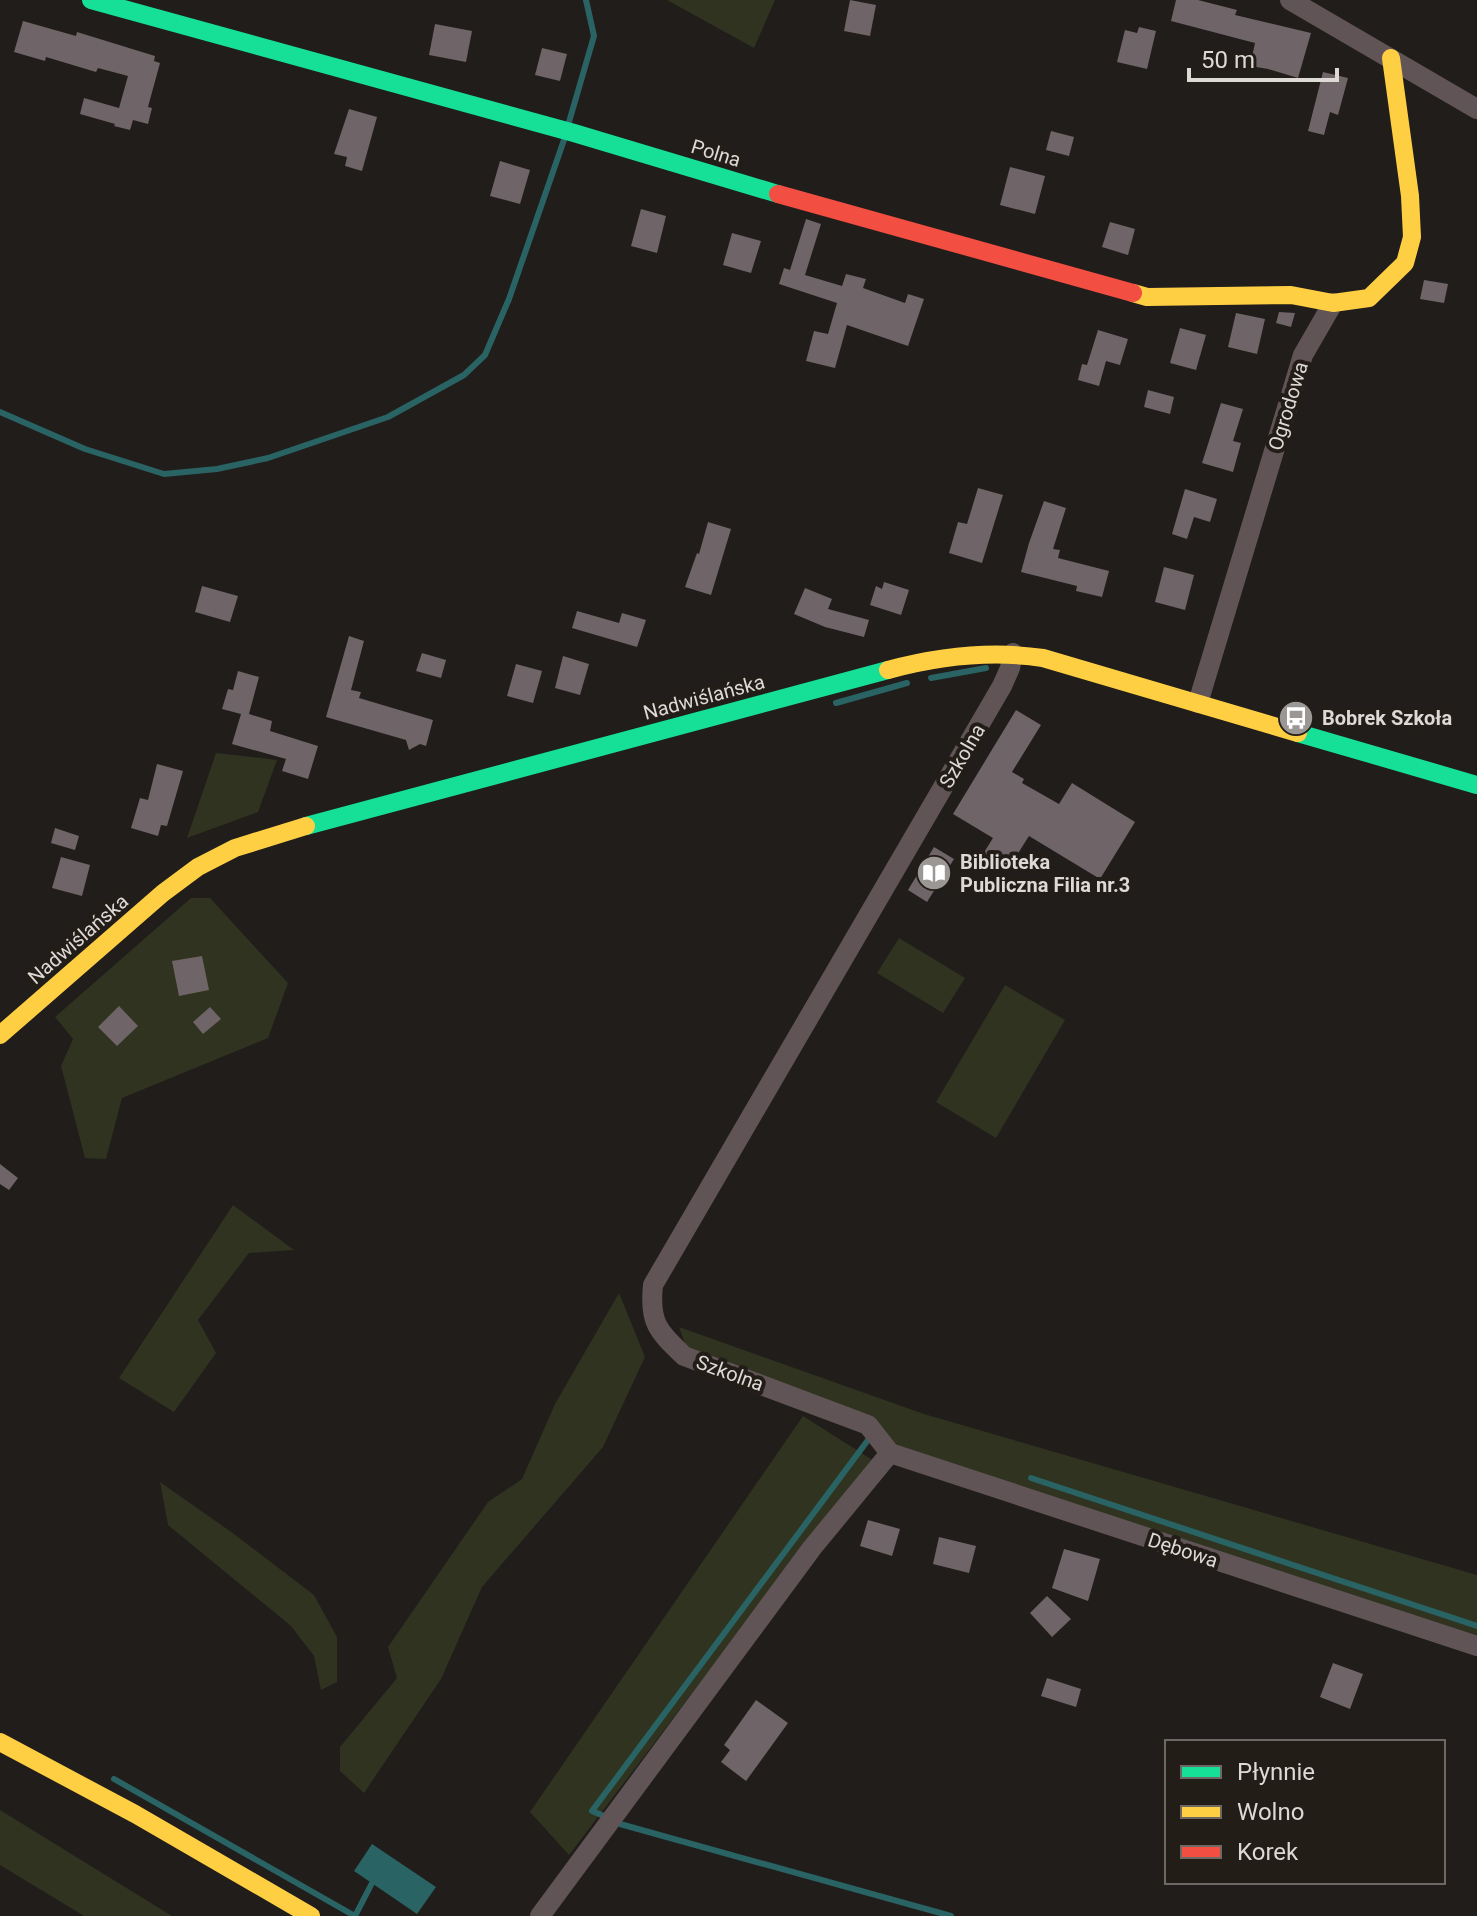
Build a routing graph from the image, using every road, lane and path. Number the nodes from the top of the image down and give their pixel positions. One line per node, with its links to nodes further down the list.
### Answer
1 (91, 0): 6 (street, Polna)
2 (1290, 0): 3 (street)
3 (1314, 6): 4 (street)
4 (1391, 58): 5 (street); 6 (street)
5 (1477, 109)
6 (1333, 303): 8 (street, Ogrodowa)
7 (1013, 653): 8 (street, Nadwiślańska); 10 (street, Nadwiślańska); 11 (street, Szkolna)
8 (1198, 703): 9 (street, Nadwiślańska)
9 (1477, 785)
10 (0, 1035)
11 (890, 1453): 12 (street, Dębowa); 15 (street)
12 (1477, 1646)
13 (0, 1742): 14 (street)
14 (311, 1916)
15 (540, 1916)

